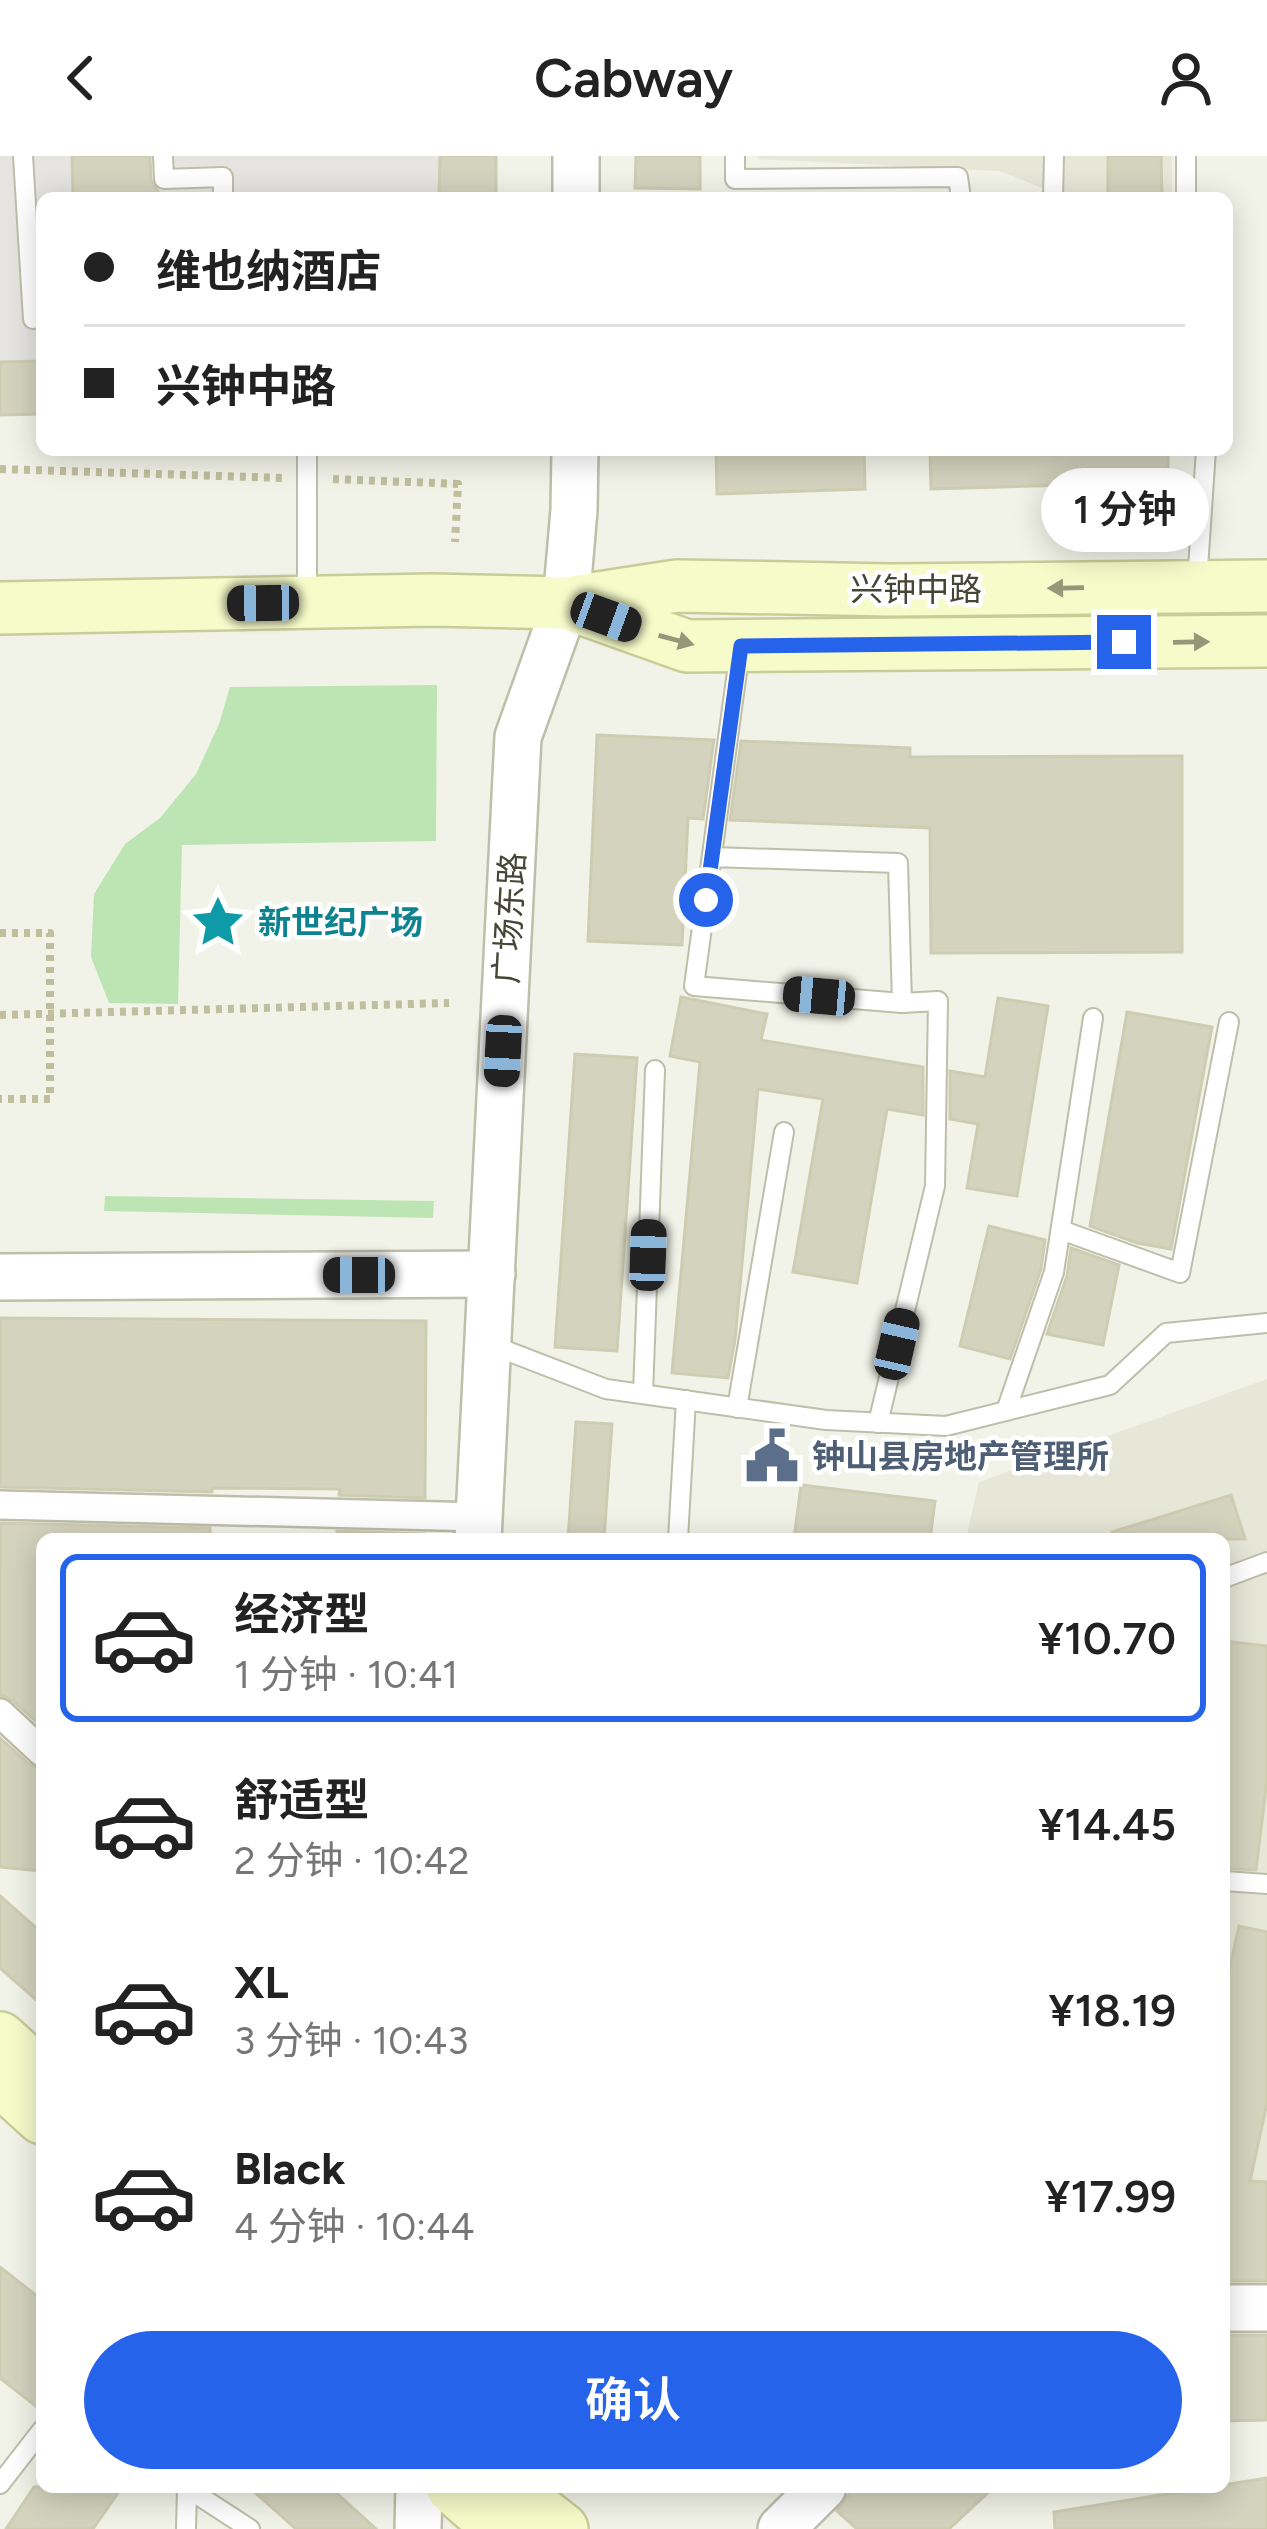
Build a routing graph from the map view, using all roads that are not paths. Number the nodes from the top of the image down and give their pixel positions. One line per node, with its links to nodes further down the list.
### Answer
1 (23, 156): 12 (lane)
2 (163, 156): 7 (lane)
3 (576, 156): 8 (street)
4 (735, 156): 9 (lane)
5 (1054, 156): 10 (lane)
6 (1186, 156): 11 (lane)
7 (223, 192)
8 (576, 192)
9 (960, 192)
10 (1053, 192)
11 (1186, 192)
12 (33, 319)
13 (307, 456): 18 (lane)
14 (574, 456): 19 (street, 广场东路)
15 (1206, 456): 16 (lane)
16 (1197, 586): 17 (main road, 兴钟中路); 19 (main road, 兴钟中路, one-way to 19)
17 (1267, 586)
18 (307, 602): 19 (main road, 兴钟中路); 20 (main road, 兴钟中路)
19 (566, 603): 22 (main road, 兴钟中路, one-way to 22); 30 (street, 广场东路)
20 (0, 608)
21 (1267, 641): 22 (main road, 兴钟中路, one-way to 21)
22 (741, 646): 23 (lane)
23 (712, 857): 24 (lane); 24 (lane)
24 (902, 1003): 38 (lane)
25 (1093, 1018): 29 (lane)
26 (1229, 1022): 29 (lane)
27 (655, 1070): 34 (lane)
28 (784, 1132): 36 (lane)
29 (1061, 1229): 37 (lane)
30 (492, 1274): 31 (street); 33 (street, 广场东路)
31 (0, 1277)
32 (1267, 1323): 37 (lane)
33 (489, 1344): 34 (lane); 42 (street, 广场东路)
34 (643, 1394): 35 (lane)
35 (686, 1400): 36 (lane); 43 (lane)
36 (736, 1408): 38 (lane)
37 (1006, 1411): 38 (lane)
38 (878, 1423)
39 (0, 1505): 40 (street)
40 (232, 1525): 41 (street)
41 (328, 1526): 42 (street)
42 (479, 1528)
43 (678, 1533)
44 (1267, 1562): 45 (lane)
45 (1230, 1576)
46 (0, 1713): 47 (street)
47 (36, 1746)
48 (1230, 1881): 49 (lane)
49 (1267, 1884)
50 (12, 2063): 51 (main road)
51 (36, 2107)
52 (1230, 2308): 53 (street)
53 (1267, 2308)
54 (36, 2438): 55 (lane)
55 (0, 2484)
56 (187, 2493): 62 (lane)
57 (195, 2493): 63 (lane)
58 (419, 2493): 64 (street)
59 (459, 2493): 65 (main road)
60 (516, 2493): 66 (main road)
61 (817, 2493): 67 (street)
62 (186, 2529)
63 (250, 2529)
64 (418, 2529)
65 (500, 2529)
66 (562, 2529)
67 (781, 2529)

